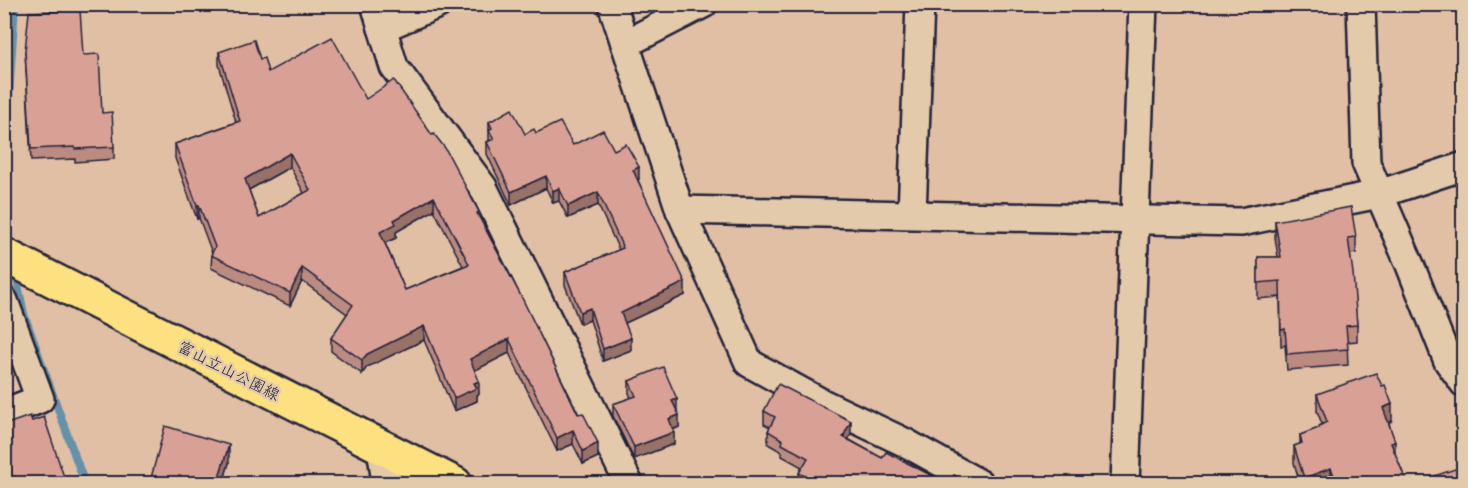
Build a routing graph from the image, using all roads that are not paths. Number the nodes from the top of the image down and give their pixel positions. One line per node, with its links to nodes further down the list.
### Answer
1 (438, 4): 7 (street)
2 (612, 4): 8 (street)
3 (703, 4): 8 (street)
4 (920, 4): 12 (street)
5 (1143, 4): 13 (street)
6 (1361, 4): 10 (street)
7 (379, 16): 21 (street)
8 (625, 44): 11 (street)
9 (1464, 166): 10 (street)
10 (1379, 194): 13 (street); 16 (street)
11 (680, 210): 12 (street); 22 (street)
12 (912, 214): 13 (street)
13 (1134, 220): 23 (street)
14 (4, 255): 18 (main road, 富山立山公園線)
15 (4, 301): 17 (street)
16 (1464, 383)
17 (4, 412)
18 (381, 446): 19 (street); 20 (main road, 富山立山公園線)
19 (386, 483)
20 (454, 483)
21 (629, 483)
22 (980, 483)
23 (1125, 483)

